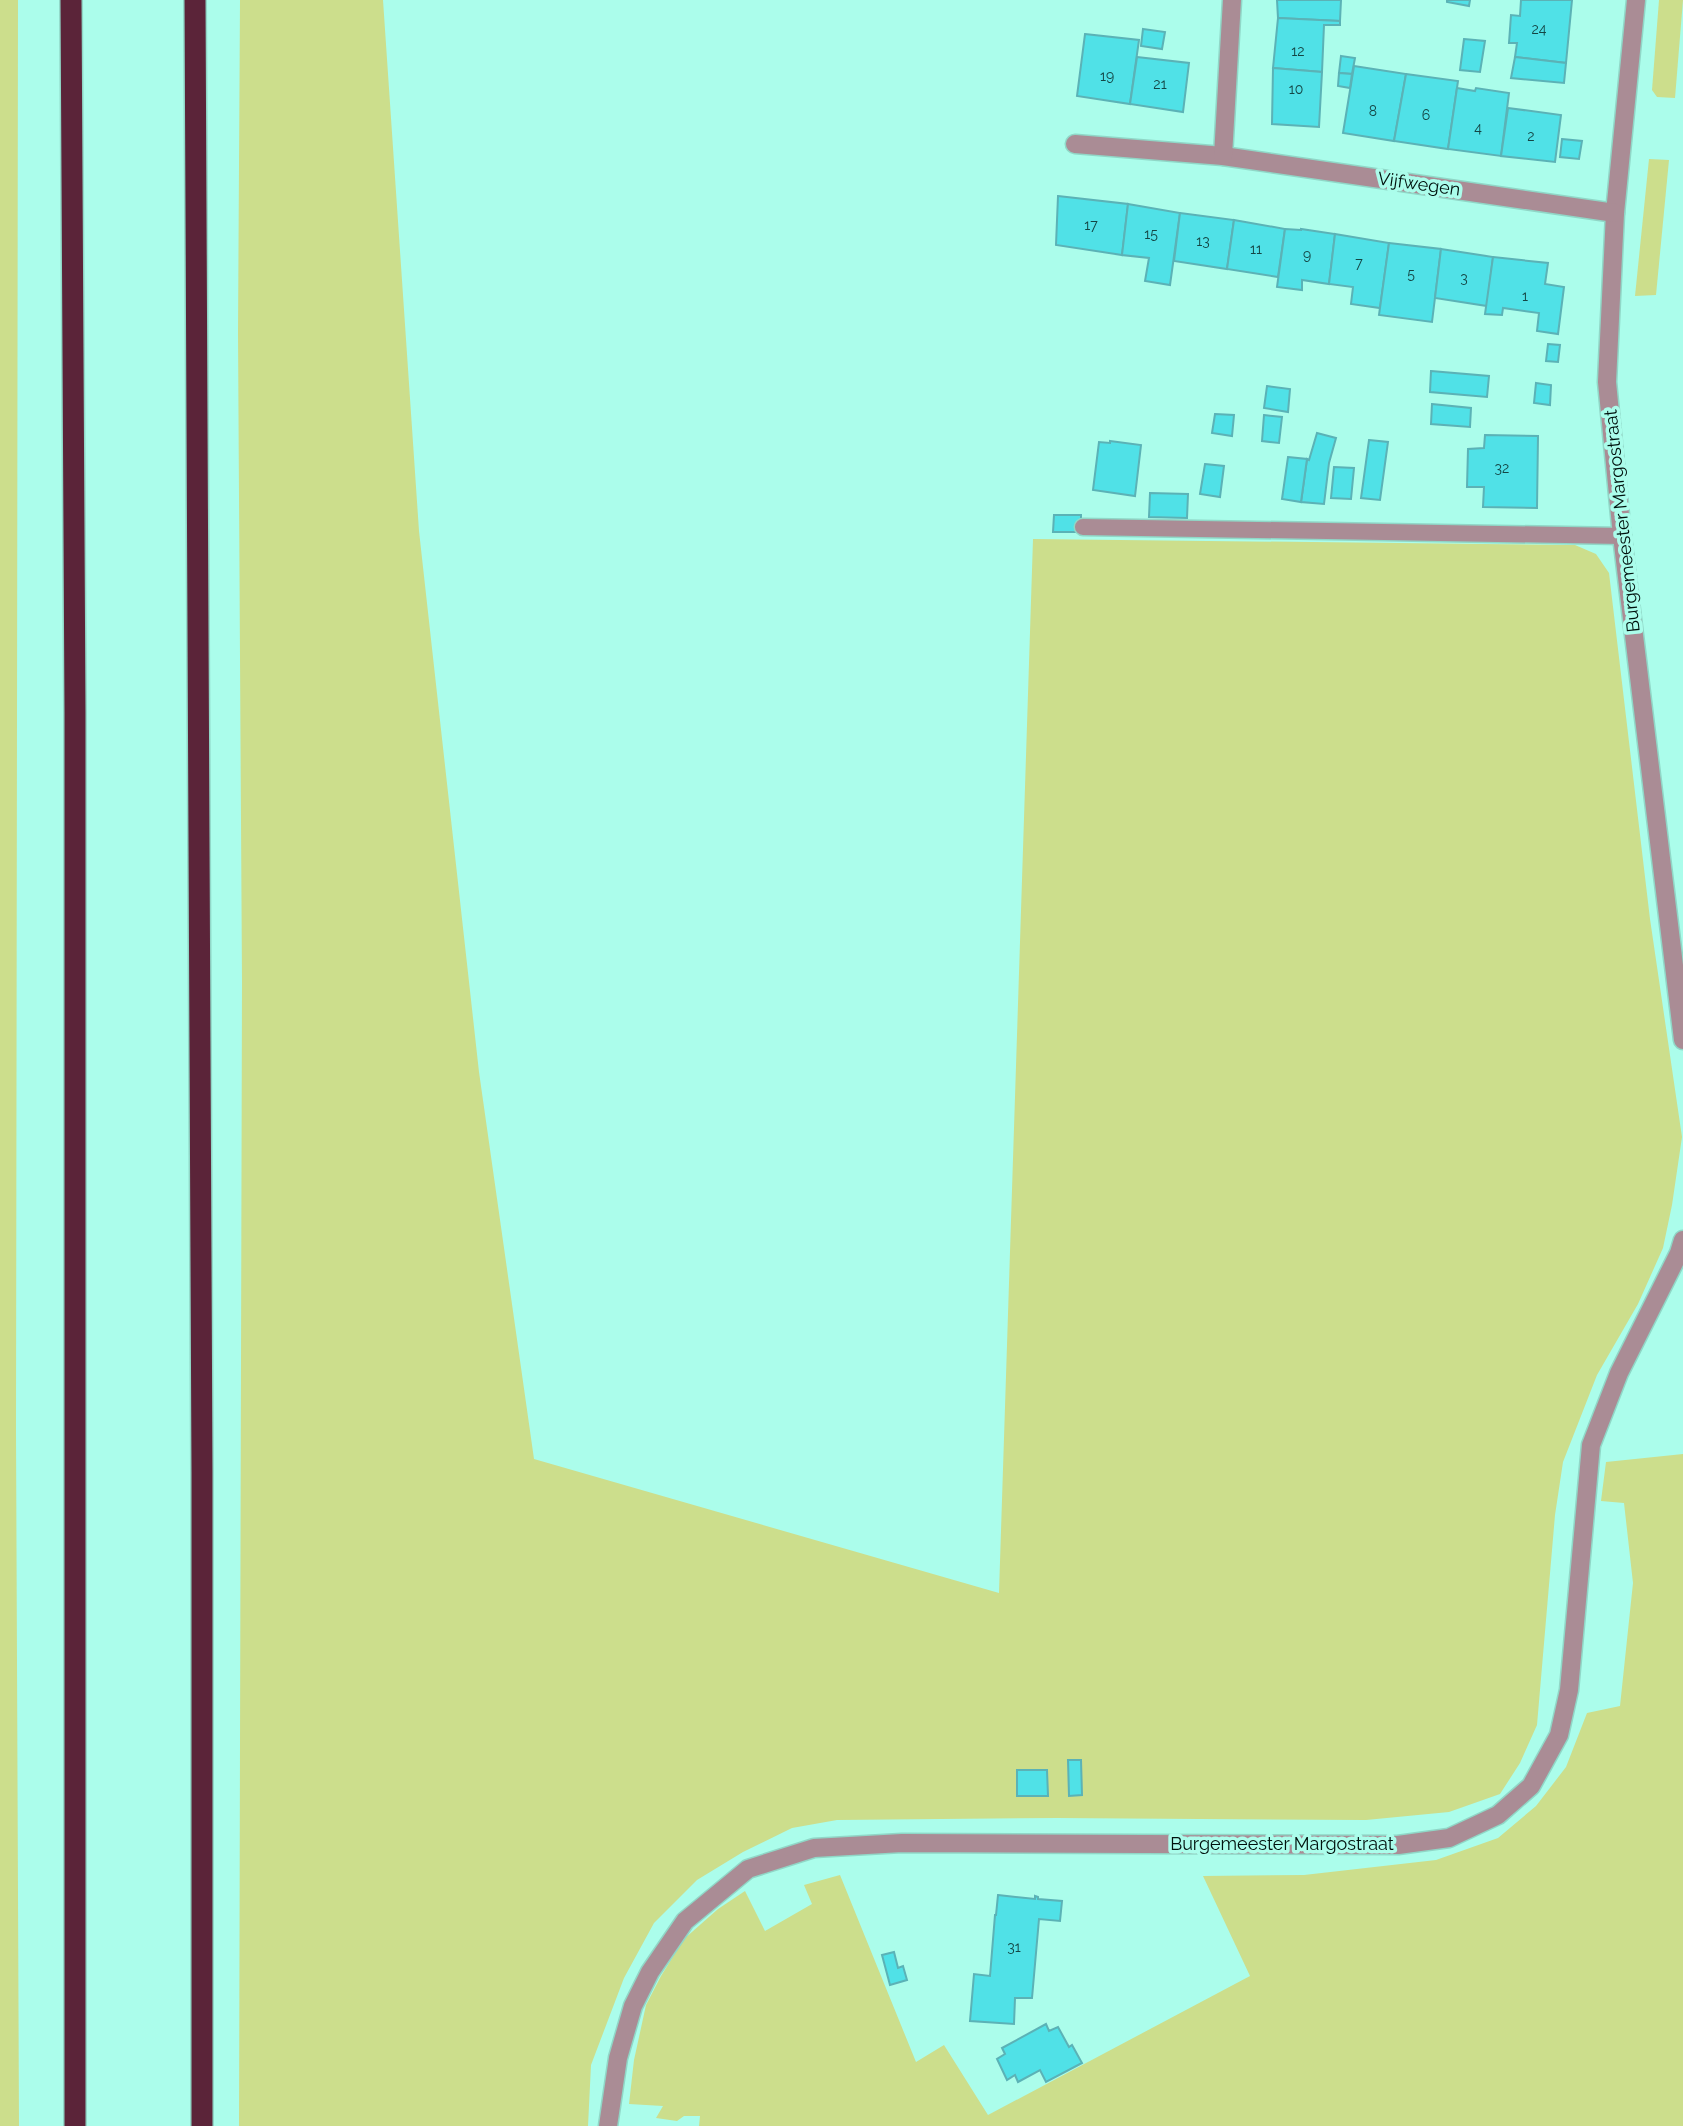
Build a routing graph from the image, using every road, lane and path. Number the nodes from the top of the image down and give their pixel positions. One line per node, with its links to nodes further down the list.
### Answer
1 (71, 0): 12 (highway)
2 (195, 0): 13 (highway)
3 (1232, 0): 6 (street)
4 (1636, 0): 7 (street, Burgemeester Margostraat)
5 (1075, 144): 6 (street, Vijfwegen)
6 (1223, 156): 7 (street, Vijfwegen)
7 (1615, 213): 9 (street, Burgemeester Margostraat)
8 (1083, 527): 9 (lane)
9 (1622, 536): 10 (street, Burgemeester Margostraat)
10 (1683, 1040)
11 (1683, 1240): 14 (street, Burgemeester Margostraat)
12 (75, 2126)
13 (202, 2126)
14 (608, 2126)

